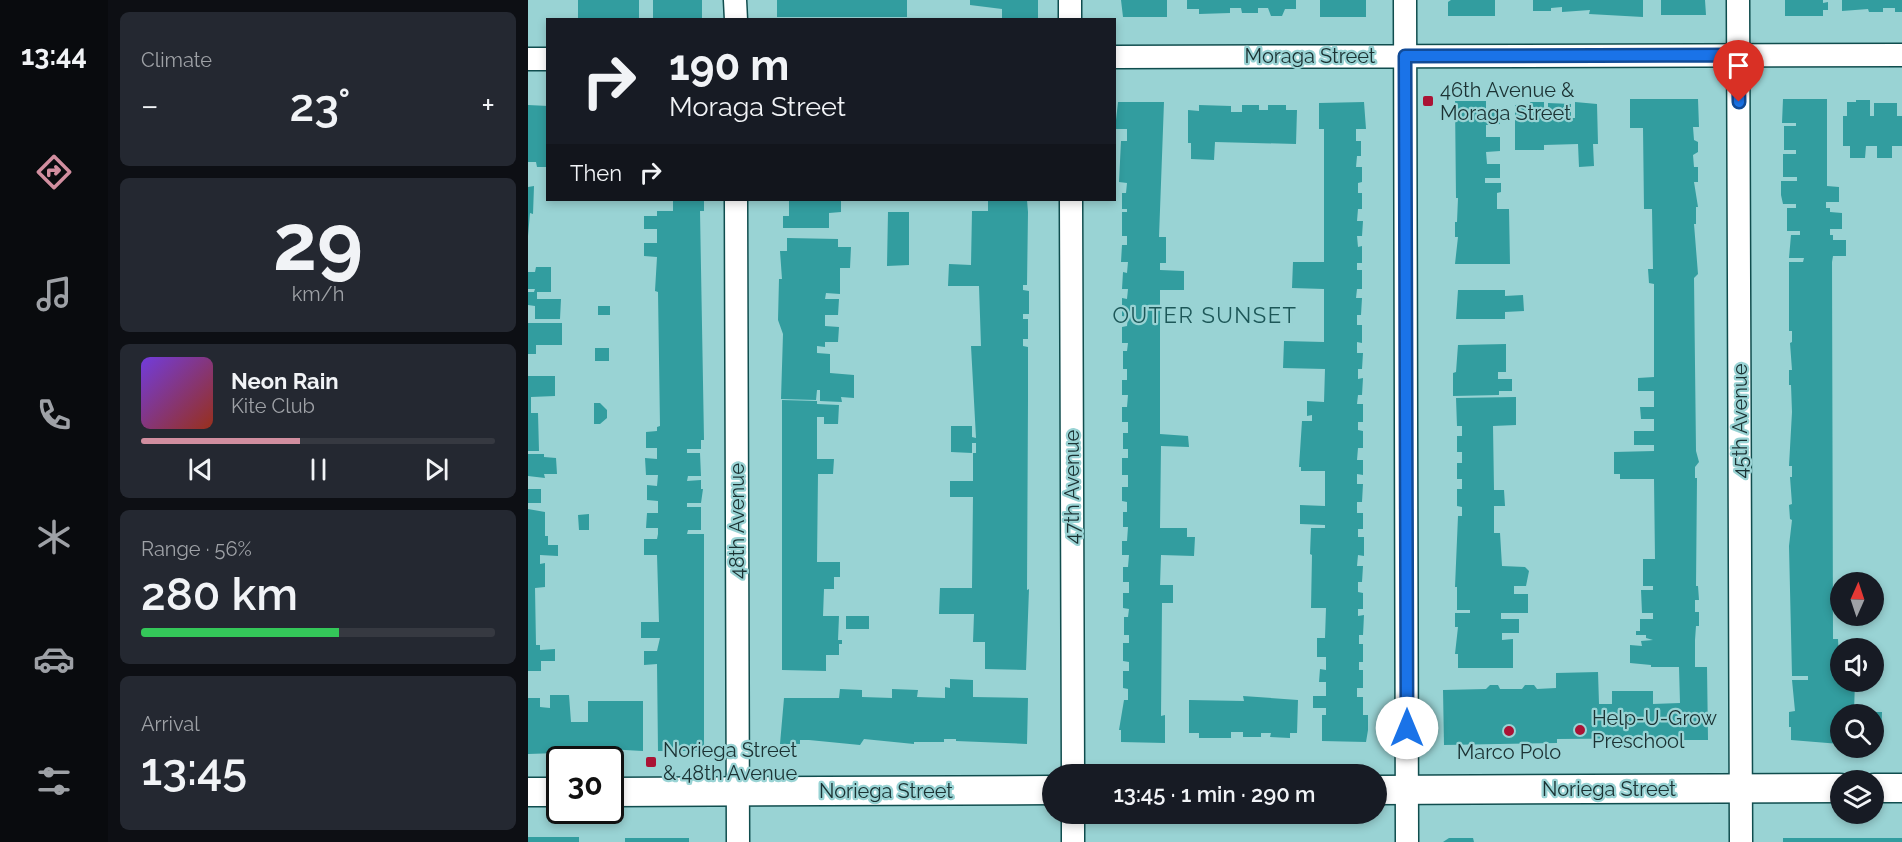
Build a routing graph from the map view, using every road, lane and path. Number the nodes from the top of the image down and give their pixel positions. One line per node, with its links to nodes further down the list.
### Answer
1 (735, 0): 5 (street)
2 (1070, 0): 6 (street)
3 (1405, 0): 9 (street)
4 (1738, 0): 7 (street, 45th Avenue)
5 (736, 18)
6 (1070, 18)
7 (1738, 55): 8 (street, Moraga Street); 9 (street, Moraga Street); 16 (street, 45th Avenue)
8 (1902, 55)
9 (1405, 56): 10 (street, Moraga Street); 20 (street)
10 (1116, 57)
11 (528, 59): 12 (street)
12 (546, 59)
13 (736, 201): 26 (street, 48th Avenue)
14 (1071, 201): 15 (street, 47th Avenue)
15 (1073, 764)
16 (1741, 788): 17 (street, Noriega Street); 20 (street, Noriega Street); 31 (street, 45th Avenue)
17 (1830, 788)
18 (1884, 788): 19 (street)
19 (1902, 788)
20 (1407, 789): 22 (street, Noriega Street); 30 (street)
21 (1042, 790): 26 (street, Noriega Street)
22 (1387, 790)
23 (528, 792): 24 (street)
24 (546, 792)
25 (624, 792): 26 (street, Noriega Street)
26 (738, 792): 28 (street, 48th Avenue)
27 (1073, 824): 29 (street)
28 (738, 842)
29 (1073, 842)
30 (1407, 842)
31 (1741, 842)

